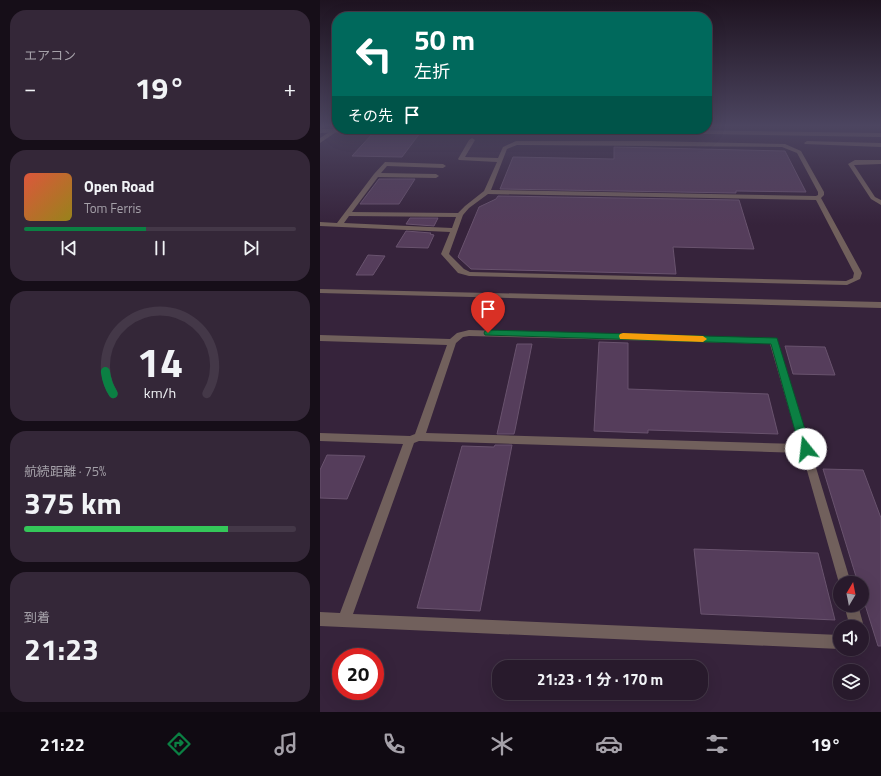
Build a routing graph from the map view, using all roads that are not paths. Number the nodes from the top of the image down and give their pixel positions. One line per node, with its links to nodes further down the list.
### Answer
1 (461, 158): 3 (lane)
2 (802, 158): 9 (lane)
3 (500, 160): 8 (lane)
4 (881, 162): 10 (lane)
5 (443, 166): 6 (lane)
6 (376, 175): 7 (lane); 11 (lane)
7 (436, 176)
8 (487, 192): 9 (lane); 12 (lane)
9 (818, 198): 15 (lane)
10 (881, 203)
11 (347, 214): 12 (lane); 14 (lane)
12 (460, 215): 15 (lane)
13 (320, 224): 14 (lane)
14 (338, 225): 15 (lane)
15 (455, 230)
16 (320, 291): 17 (lane)
17 (881, 305)
18 (320, 338): 19 (lane)
19 (452, 342): 21 (lane); 22 (lane)
20 (320, 437): 21 (lane)
21 (415, 438): 22 (lane); 25 (lane)
22 (806, 449): 23 (lane)
23 (842, 576)
24 (320, 619): 25 (lane)
25 (344, 620): 26 (lane)
26 (833, 642)

